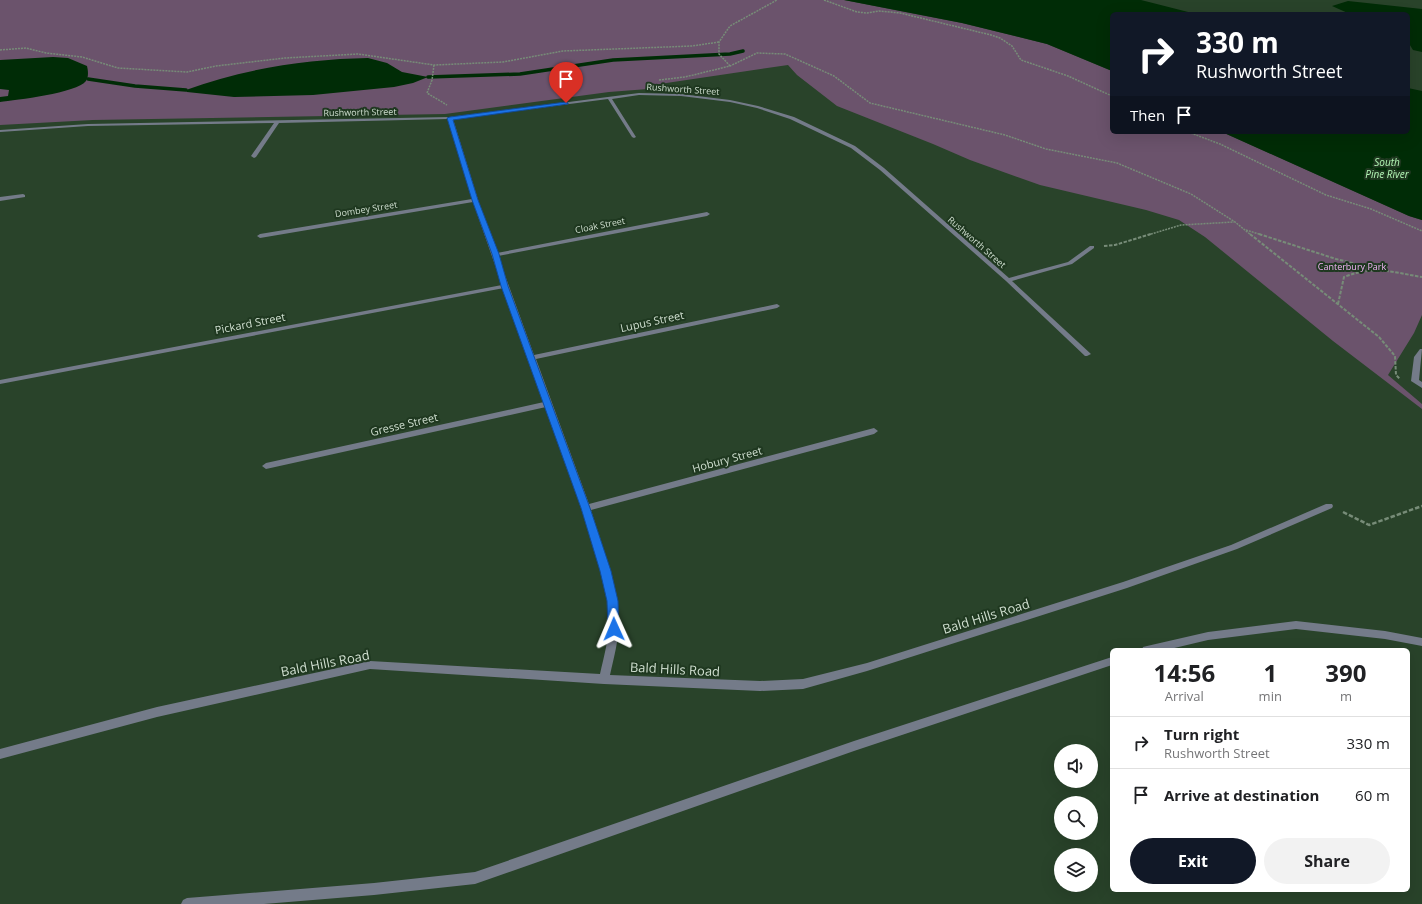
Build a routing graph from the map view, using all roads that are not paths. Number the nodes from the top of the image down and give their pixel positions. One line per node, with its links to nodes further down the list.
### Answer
1 (609, 97): 2 (street, Rushworth Street); 5 (street); 14 (street, Rushworth Street)
2 (450, 118): 3 (street, Rushworth Street); 9 (street)
3 (277, 122): 4 (street, Rushworth Street); 6 (street)
4 (0, 131)
5 (634, 137)
6 (254, 156)
7 (23, 196): 8 (street)
8 (0, 199)
9 (475, 200): 11 (street, Dombey Street); 13 (street)
10 (707, 214): 13 (street, Cloak Street)
11 (260, 236)
12 (1092, 247): 14 (street)
13 (495, 254): 15 (street)
14 (1008, 280): 18 (street, Rushworth Street)
15 (505, 286): 19 (street); 20 (street, Pickard Street)
16 (777, 306): 19 (street, Lupus Street)
17 (1422, 351): 21 (street)
18 (1087, 354)
19 (532, 358): 22 (street)
20 (0, 382)
21 (1422, 386)
22 (548, 404): 24 (street, Gresse Street); 26 (street)
23 (874, 431): 26 (street, Hobury Street)
24 (266, 466)
25 (1329, 506): 30 (street, Bald Hills Road)
26 (586, 508): 30 (street)
27 (1422, 642): 28 (street)
28 (1156, 648)
29 (1110, 662): 32 (street)
30 (604, 679): 31 (street, Bald Hills Road)
31 (0, 754)
32 (187, 904)

